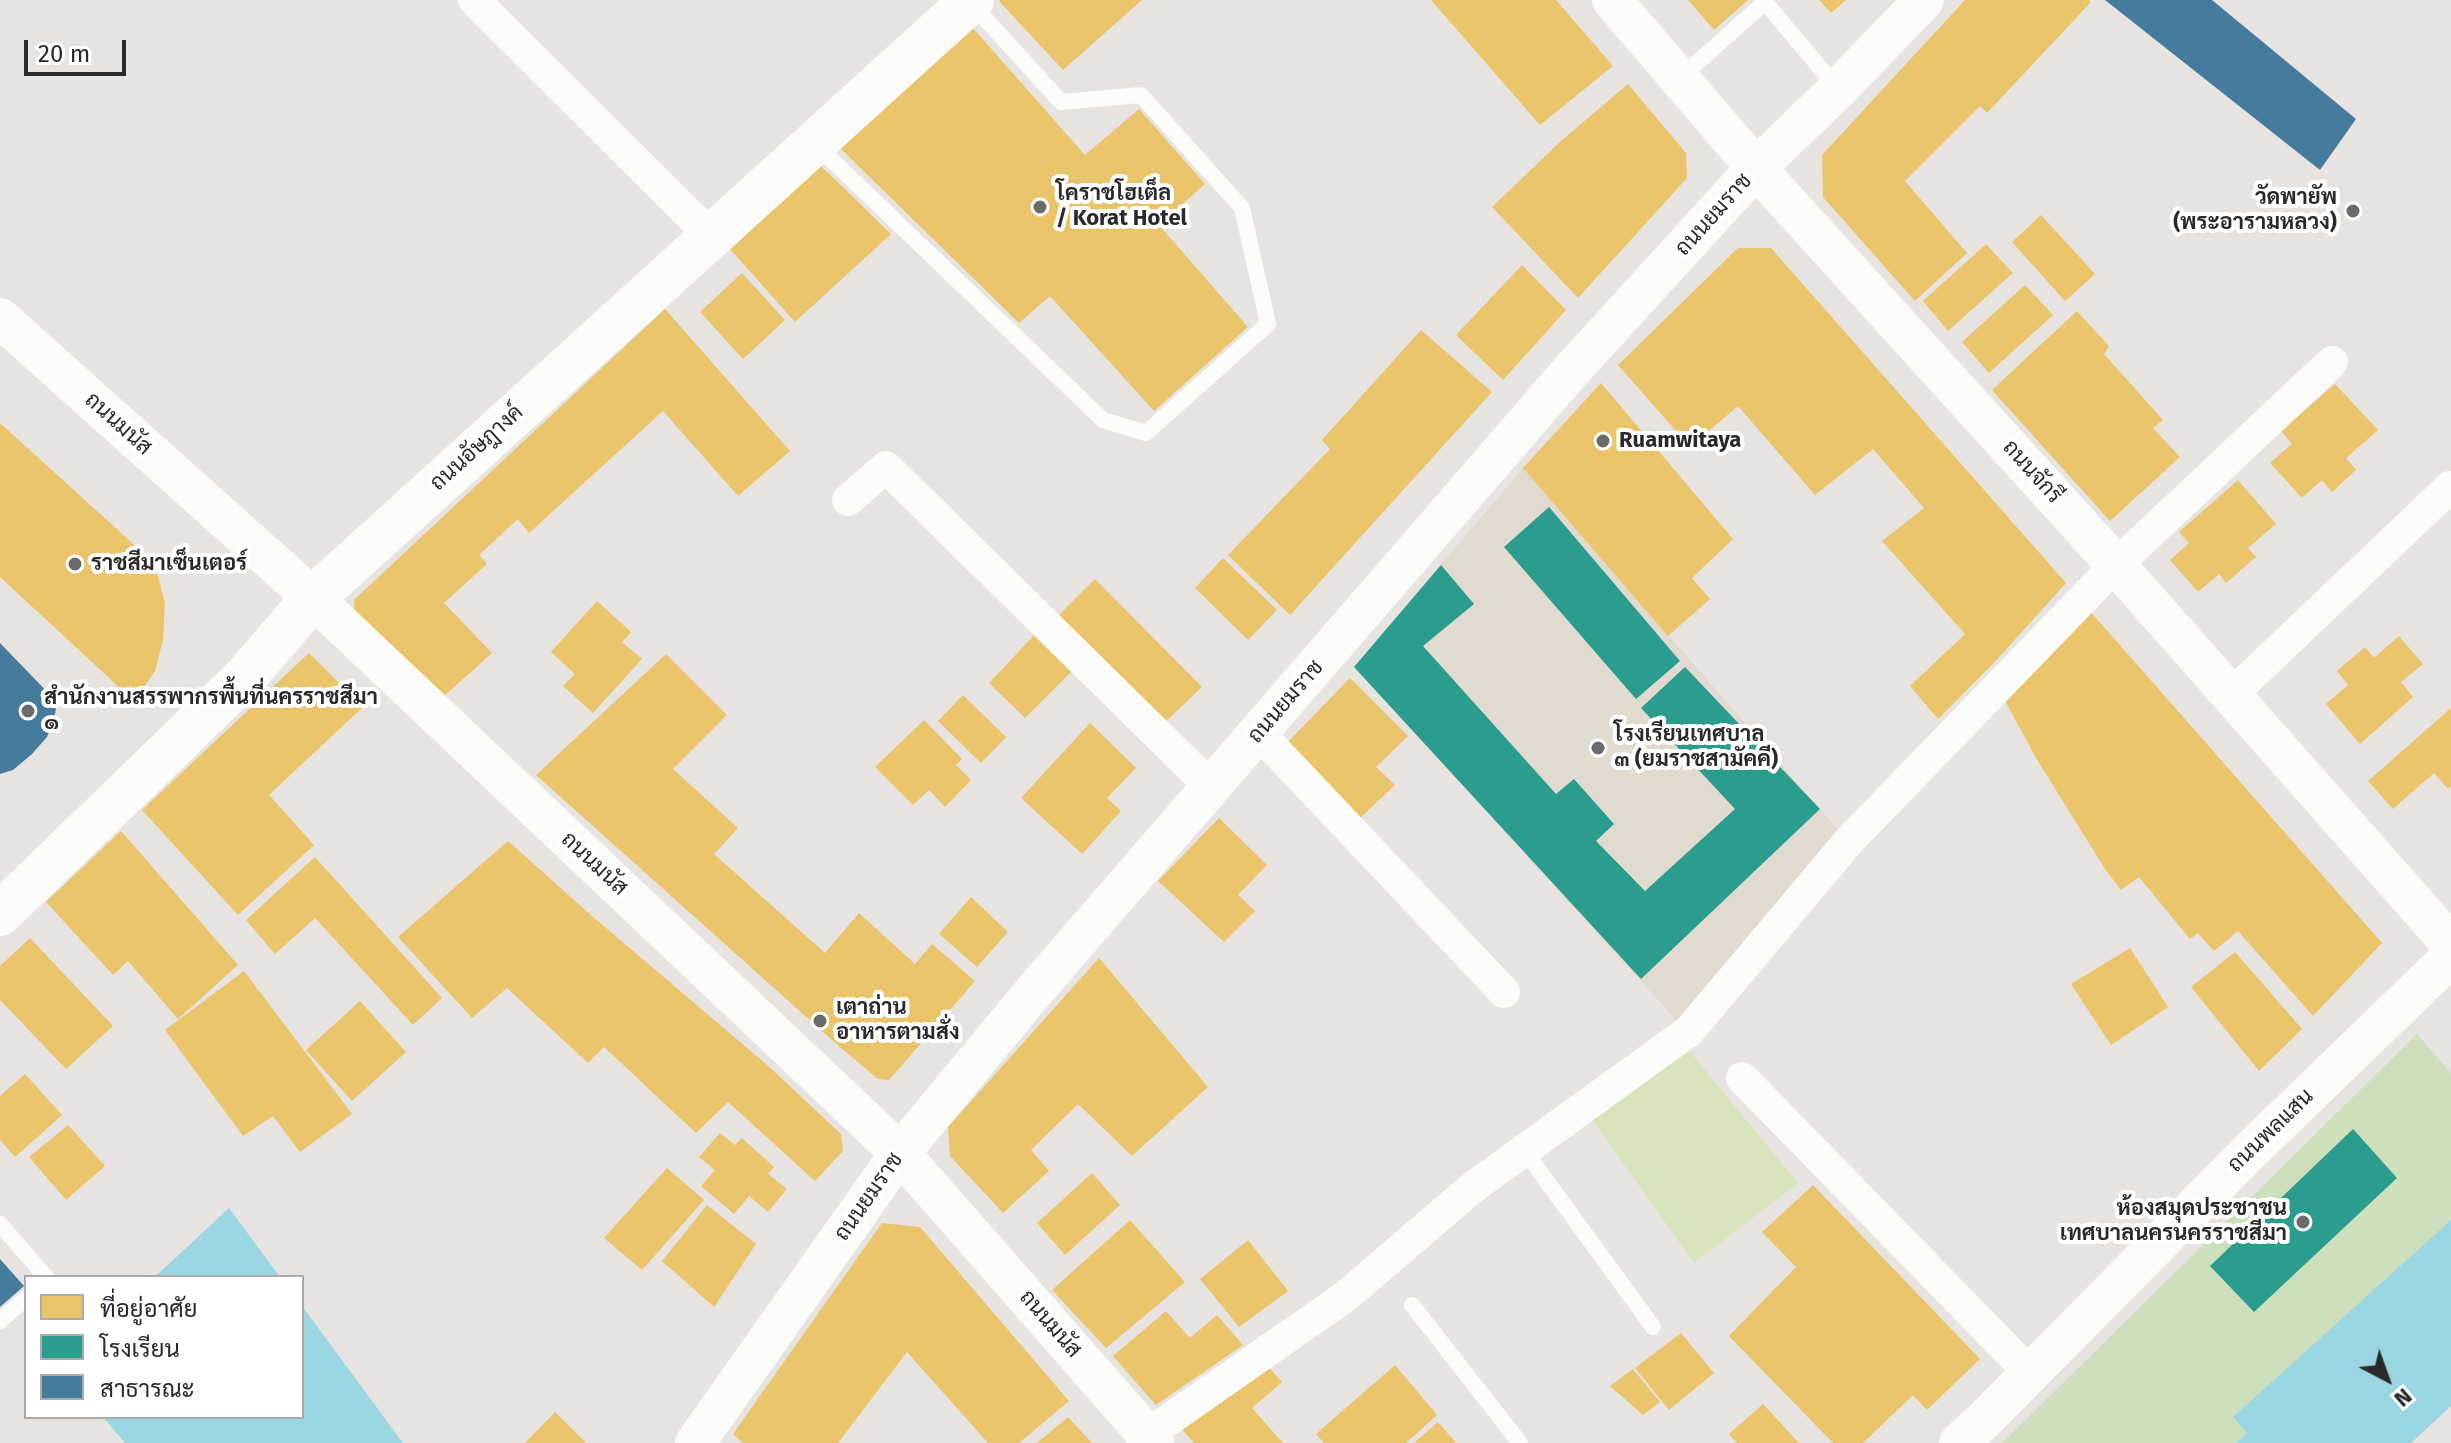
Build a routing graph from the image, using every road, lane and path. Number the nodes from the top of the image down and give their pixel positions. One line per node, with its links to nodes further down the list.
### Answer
1 (474, 0): 9 (street)
2 (1612, 0): 5 (street, ถนนจักรี)
3 (1924, 0): 6 (street, ถนนยมราช)
4 (957, 5): 7 (main road, ถนนอัษฎางค์); 7 (lane)
5 (1679, 79): 6 (lane); 8 (street, ถนนจักรี)
6 (1838, 89): 8 (street, ถนนยมราช)
7 (814, 142): 9 (main road, ถนนอัษฎางค์)
8 (1756, 168): 14 (street, ถนนจักรี); 17 (street, ถนนยมราช)
9 (711, 236): 15 (main road, ถนนอัษฎางค์)
10 (0, 318): 15 (street, ถนนมนัส)
11 (2332, 362): 14 (street)
12 (2450, 487): 16 (street)
13 (848, 500): 18 (street)
14 (2116, 565): 16 (street, ถนนจักรี); 24 (street)
15 (313, 598): 19 (main road, ถนนอัษฎางค์); 25 (street, ถนนมนัส)
16 (2230, 696): 20 (street, ถนนจักรี)
17 (1259, 733): 18 (street, ถนนยมราช); 22 (street)
18 (1211, 787): 25 (street, ถนนยมราช)
19 (0, 914)
20 (2451, 944)
21 (2451, 957): 32 (street, ถนนพลแสน)
22 (1504, 992)
23 (1742, 1078): 32 (street)
24 (1524, 1150): 31 (lane); 33 (street)
25 (900, 1153): 33 (street, ถนนมนัส); 34 (street, ถนนยมราช)
26 (0, 1224): 27 (lane)
27 (44, 1275)
28 (24, 1300): 30 (lane)
29 (1412, 1305): 35 (lane)
30 (0, 1321)
31 (1653, 1327)
32 (2030, 1373): 36 (street, ถนนพลแสน)
33 (1151, 1439)
34 (695, 1443)
35 (1520, 1443)
36 (1959, 1443)

